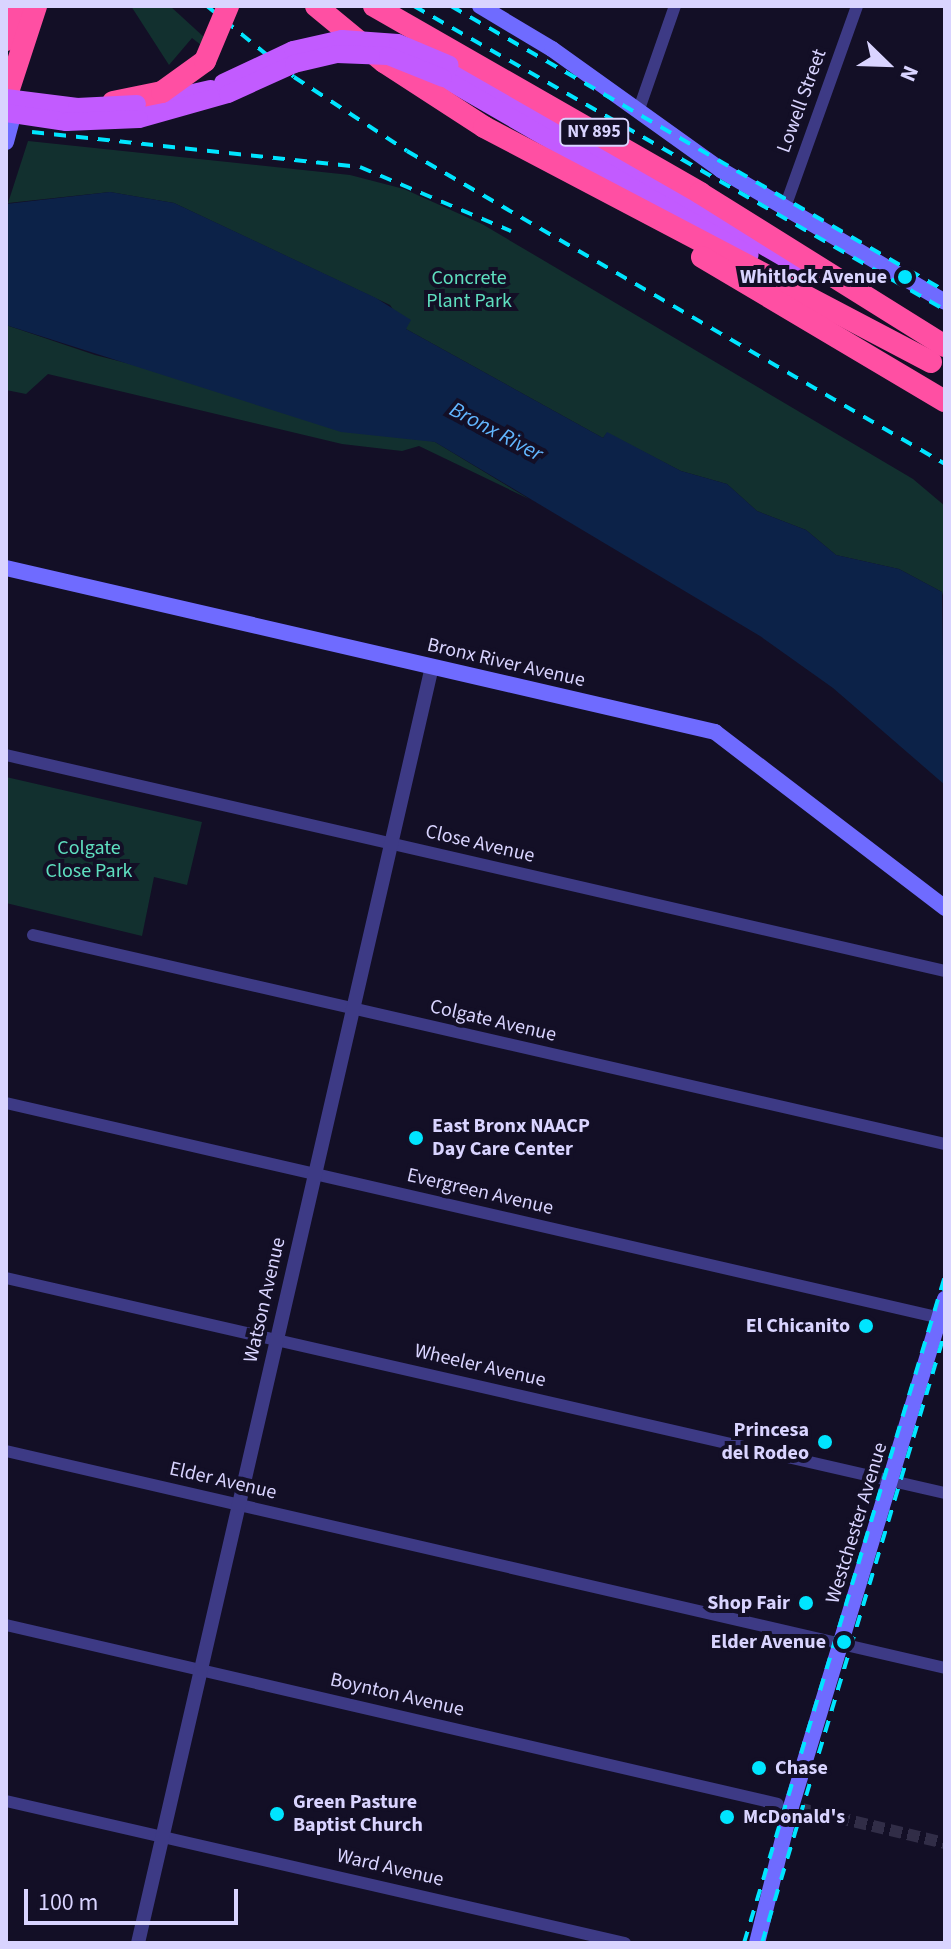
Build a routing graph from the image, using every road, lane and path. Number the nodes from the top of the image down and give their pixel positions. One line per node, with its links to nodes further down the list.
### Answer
1 (15, 6): 10 (highway)
2 (36, 6): 11 (highway)
3 (43, 6): 16 (main road)
4 (228, 6): 12 (highway, bridge)
5 (316, 6): 17 (highway, NY 895)
6 (374, 6): 20 (highway, NY 895)
7 (480, 6): 14 (main road)
8 (675, 6): 14 (street)
9 (857, 6): 18 (street, Lowell Street)
10 (6, 40)
11 (6, 98): 12 (main road, bridge)
12 (88, 107): 13 (main road, bridge)
13 (138, 112): 15 (main road, bridge); 20 (main road, bridge)
14 (638, 112): 18 (main road)
15 (6, 113)
16 (6, 142)
17 (558, 167): 20 (highway, NY 895); 21 (highway)
18 (784, 210): 19 (main road)
19 (945, 302)
20 (942, 356)
21 (945, 401)
22 (6, 568): 23 (main road, Bronx River Avenue)
23 (432, 666): 25 (street, Watson Avenue); 26 (main road, Bronx River Avenue)
24 (6, 755): 25 (street, Close Avenue)
25 (391, 844): 28 (street, Close Avenue); 29 (street, Watson Avenue)
26 (945, 908)
27 (33, 935): 29 (street, Colgate Avenue)
28 (945, 971)
29 (353, 1009): 31 (street, Colgate Avenue); 32 (street, Watson Avenue)
30 (6, 1103): 32 (street, Evergreen Avenue)
31 (945, 1144)
32 (315, 1175): 35 (street, Evergreen Avenue); 36 (street, Watson Avenue)
33 (6, 1278): 36 (street, Wheeler Avenue)
34 (945, 1299): 35 (main road, Westchester Avenue)
35 (942, 1319): 38 (main road, Westchester Avenue)
36 (277, 1340): 38 (street, Wheeler Avenue); 40 (street, Watson Avenue)
37 (6, 1451): 40 (street, Elder Avenue)
38 (891, 1481): 39 (street, Wheeler Avenue); 42 (main road, Westchester Avenue)
39 (945, 1493)
40 (239, 1506): 42 (street, Elder Avenue); 44 (street, Watson Avenue)
41 (6, 1625): 44 (street, Boynton Avenue)
42 (841, 1644): 43 (street, Elder Avenue); 50 (main road, Westchester Avenue)
43 (945, 1668)
44 (200, 1670): 46 (street, Boynton Avenue); 47 (street, Watson Avenue)
45 (6, 1801): 47 (street, Ward Avenue)
46 (778, 1804)
47 (162, 1837): 48 (street, Watson Avenue); 49 (street, Ward Avenue)
48 (138, 1943)
49 (625, 1943)
50 (757, 1943)

